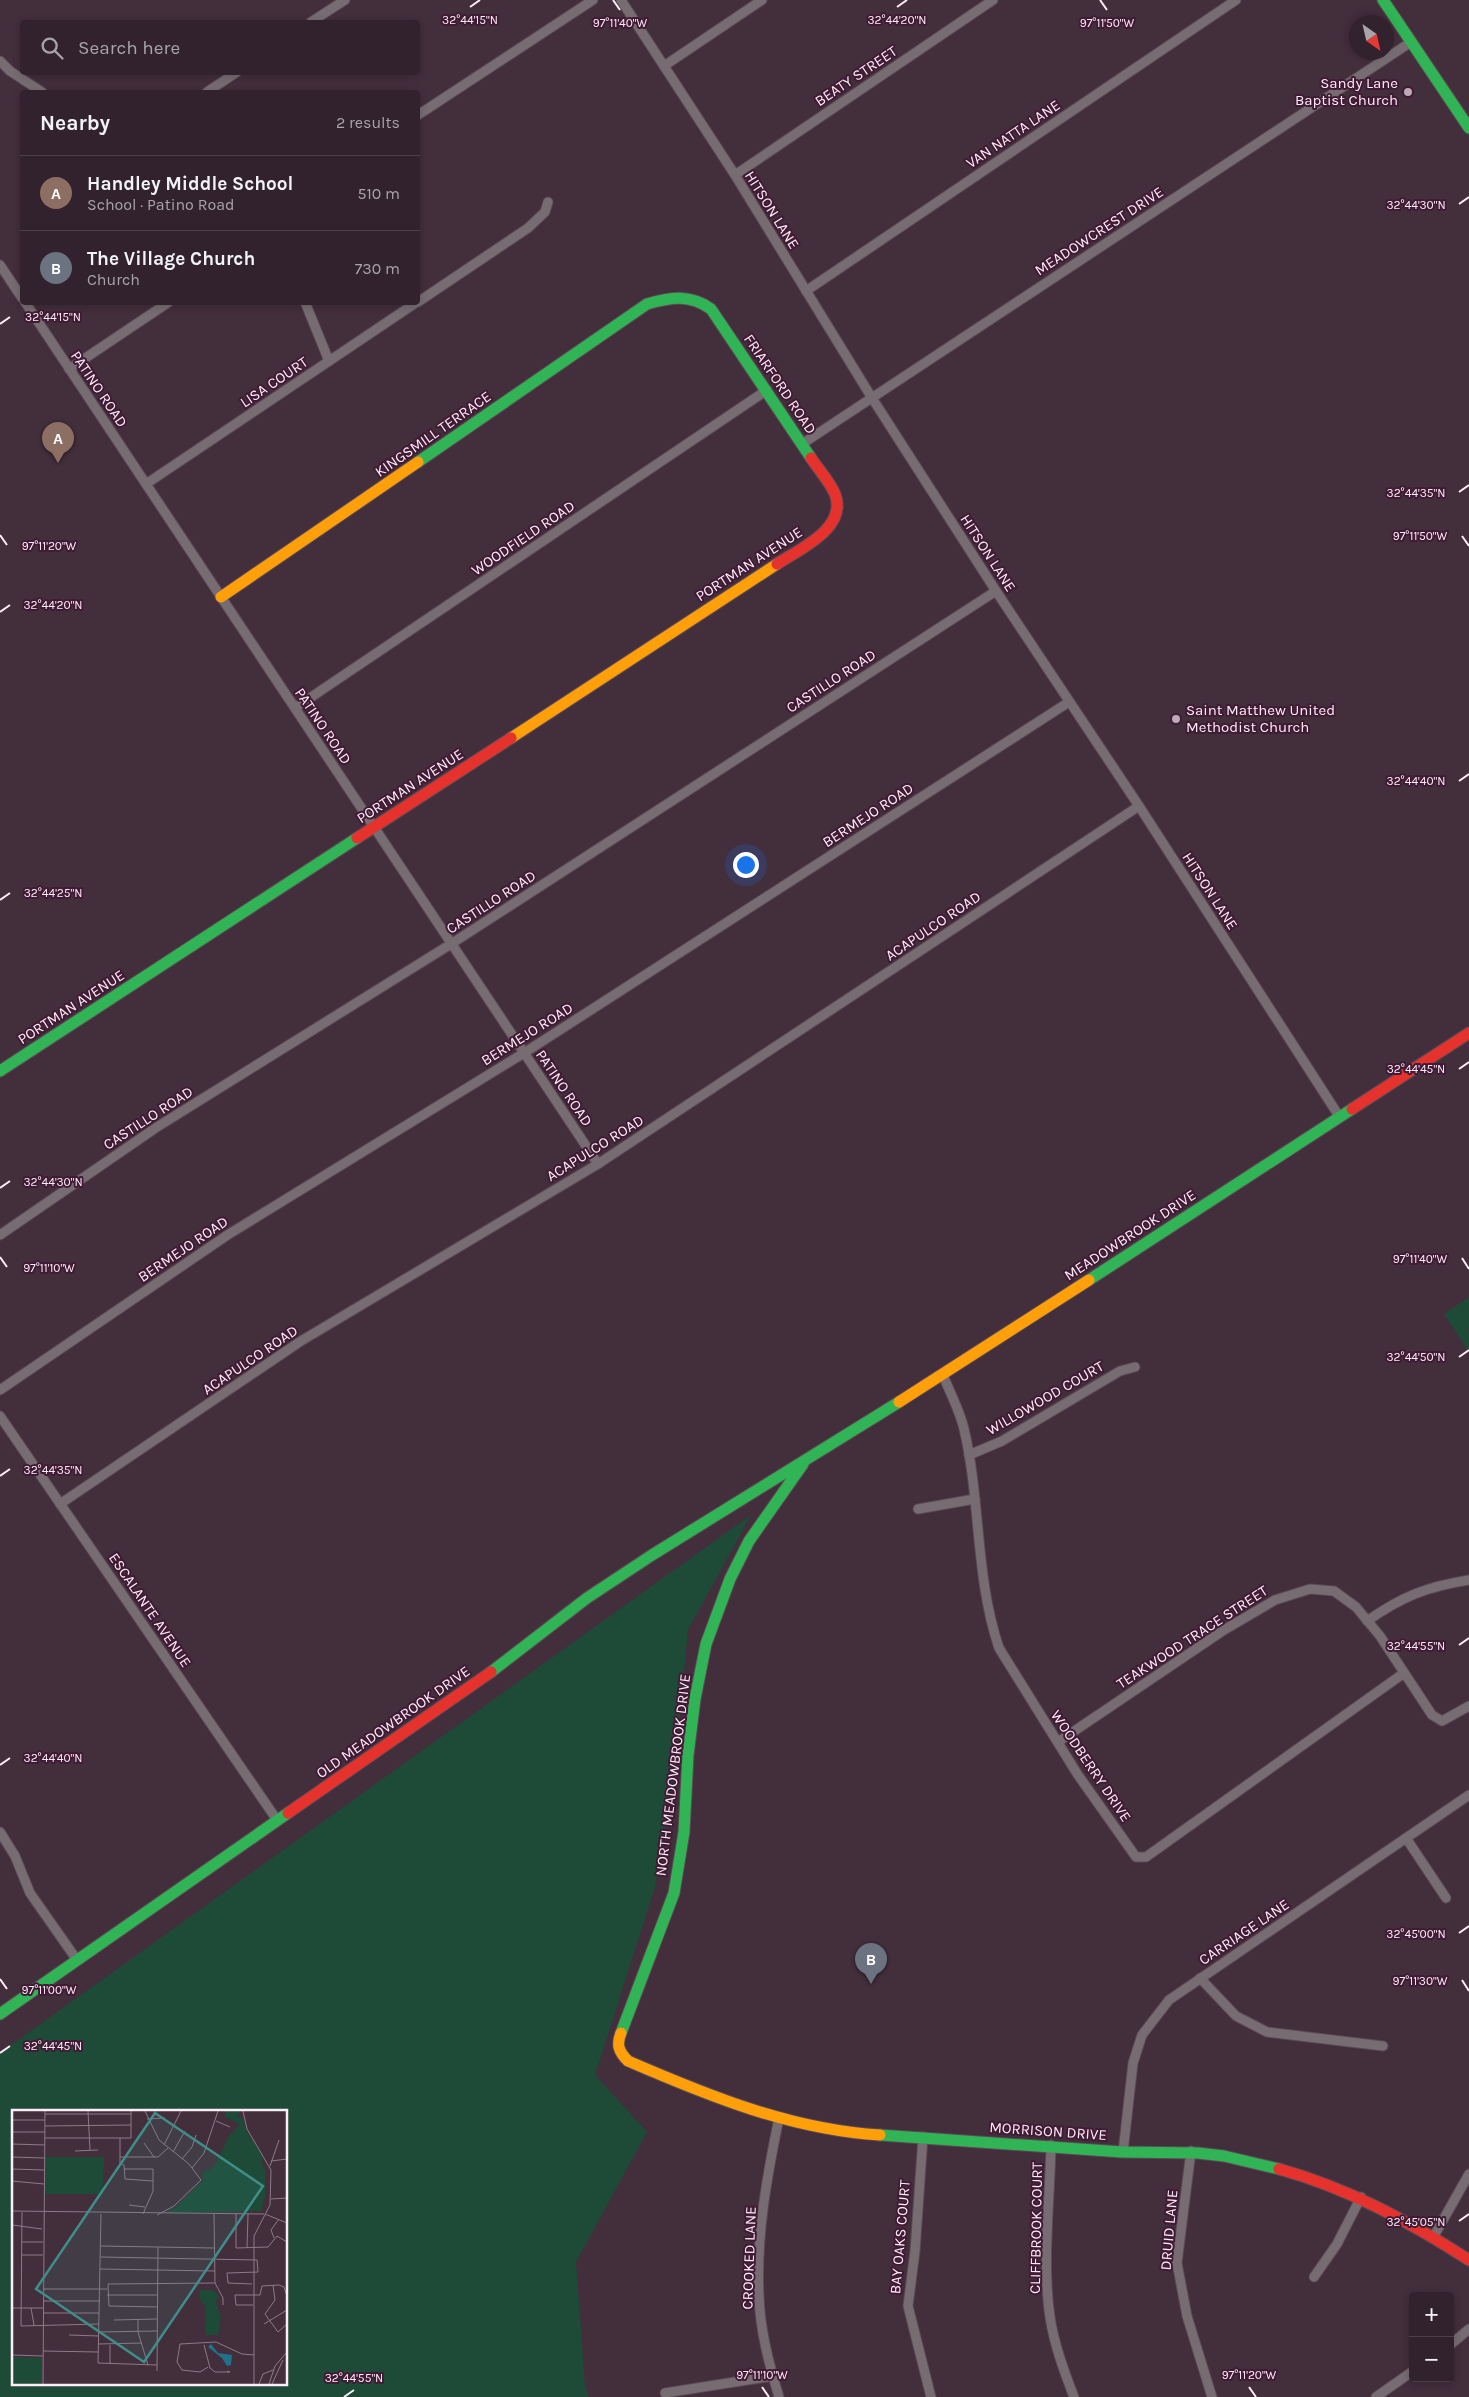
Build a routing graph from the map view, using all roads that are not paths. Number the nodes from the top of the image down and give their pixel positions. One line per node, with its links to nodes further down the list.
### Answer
1 (346, 0): 8 (street)
2 (593, 0): 15 (street)
3 (621, 0): 11 (street, HITSON LANE)
4 (762, 0): 11 (street)
5 (993, 0): 17 (street, BEATY STREET)
6 (1236, 0): 20 (street, VAN NATTA LANE)
7 (1383, 0): 9 (street)
8 (314, 20)
9 (1411, 42): 16 (street); 31 (street, MEADOWCREST DRIVE)
10 (0, 61): 13 (street)
11 (664, 66): 17 (street, HITSON LANE)
12 (232, 75): 14 (street)
13 (39, 90)
14 (210, 90)
15 (420, 114)
16 (1469, 128)
17 (734, 175): 20 (street, HITSON LANE)
18 (548, 202): 23 (street, LISA COURT)
19 (0, 264): 21 (street)
20 (806, 291): 31 (street, HITSON LANE)
21 (20, 295)
22 (664, 299): 30 (street, FRIARFORD ROAD); 36 (street, KINGSMILL TERRACE)
23 (420, 300)
24 (27, 305): 29 (street, PATINO ROAD)
25 (165, 305): 29 (street)
26 (306, 305): 28 (street)
27 (413, 305): 28 (street, LISA COURT)
28 (329, 361): 33 (street, LISA COURT)
29 (69, 369): 33 (street, PATINO ROAD)
30 (767, 390): 32 (street, FRIARFORD ROAD); 38 (street, WOODFIELD ROAD)
31 (872, 398): 32 (street, MEADOWCREST DRIVE); 35 (street, HITSON LANE)
32 (802, 444): 34 (street, FRIARFORD ROAD)
33 (146, 484): 36 (street, PATINO ROAD)
34 (832, 522): 40 (street, PORTMAN AVENUE)
35 (996, 590): 37 (street, HITSON LANE); 41 (street, CASTILLO ROAD)
36 (221, 597): 38 (street, PATINO ROAD)
37 (1069, 702): 39 (street, HITSON LANE); 43 (street, BERMEJO ROAD)
38 (295, 708): 40 (street, PATINO ROAD)
39 (1139, 806): 45 (street, HITSON LANE); 46 (street, ACAPULCO ROAD)
40 (374, 828): 41 (street, PATINO ROAD); 44 (street, PORTMAN AVENUE)
41 (451, 944): 43 (street, PATINO ROAD); 47 (street, CASTILLO ROAD)
42 (1469, 1033): 45 (street, MEADOWBROOK DRIVE)
43 (524, 1053): 46 (street, PATINO ROAD); 50 (street, BERMEJO ROAD)
44 (0, 1071)
45 (1339, 1116): 49 (street, MEADOWBROOK DRIVE)
46 (598, 1164): 55 (street, ACAPULCO ROAD)
47 (0, 1235)
48 (1135, 1366): 52 (street, WILLOWOOD COURT)
49 (943, 1375): 52 (street, WOODBERRY DRIVE); 53 (street, MEADOWBROOK DRIVE)
50 (0, 1390)
51 (0, 1416): 55 (street, ESCALANTE AVENUE)
52 (969, 1455): 54 (street, WOODBERRY DRIVE)
53 (806, 1460): 63 (street, OLD MEADOWBROOK DRIVE); 71 (street, NORTH MEADOWBROOK DRIVE)
54 (975, 1500): 56 (street); 61 (street, WOODBERRY DRIVE)
55 (60, 1504): 63 (street, ESCALANTE AVENUE)
56 (918, 1509)
57 (1469, 1580): 58 (street)
58 (1367, 1621): 59 (street, TEAKWOOD TRACE STREET); 61 (street, TEAKWOOD TRACE STREET)
59 (1404, 1673): 60 (street, TEAKWOOD TRACE STREET); 61 (street, WOODBERRY DRIVE)
60 (1469, 1706)
61 (1058, 1742)
62 (1469, 1795): 65 (street, CARRIAGE LANE)
63 (277, 1820): 67 (street, OLD MEADOWBROOK DRIVE)
64 (0, 1832): 67 (street)
65 (1406, 1838): 66 (street); 68 (street, CARRIAGE LANE)
66 (1446, 1898)
67 (77, 1960): 69 (street, OLD MEADOWBROOK DRIVE)
68 (1200, 1978): 70 (street); 76 (street, CARRIAGE LANE)
69 (0, 2014)
70 (1383, 2046)
71 (618, 2050): 72 (street, MORRISON DRIVE)
72 (779, 2118): 73 (street, MORRISON DRIVE); 85 (street, CROOKED LANE)
73 (923, 2137): 74 (street, MORRISON DRIVE); 88 (street, BAY OAKS COURT)
74 (1051, 2145): 76 (street, MORRISON DRIVE); 89 (street, CLIFFBROOK COURT)
75 (1191, 2151): 76 (street, MORRISON DRIVE); 78 (street, MORRISON DRIVE); 90 (street, DRUID LANE)
76 (1123, 2152)
77 (1469, 2174): 79 (street)
78 (1361, 2197): 79 (street, MORRISON DRIVE); 81 (street)
79 (1434, 2236): 80 (street, MORRISON DRIVE)
80 (1469, 2260)
81 (1314, 2277)
82 (1469, 2328): 83 (street)
83 (1454, 2341)
84 (1409, 2374): 91 (street)
85 (773, 2376): 86 (street); 87 (street, CROOKED LANE)
86 (665, 2393)
87 (779, 2397)
88 (931, 2397)
89 (1074, 2397)
90 (1212, 2397)
91 (1376, 2397)

